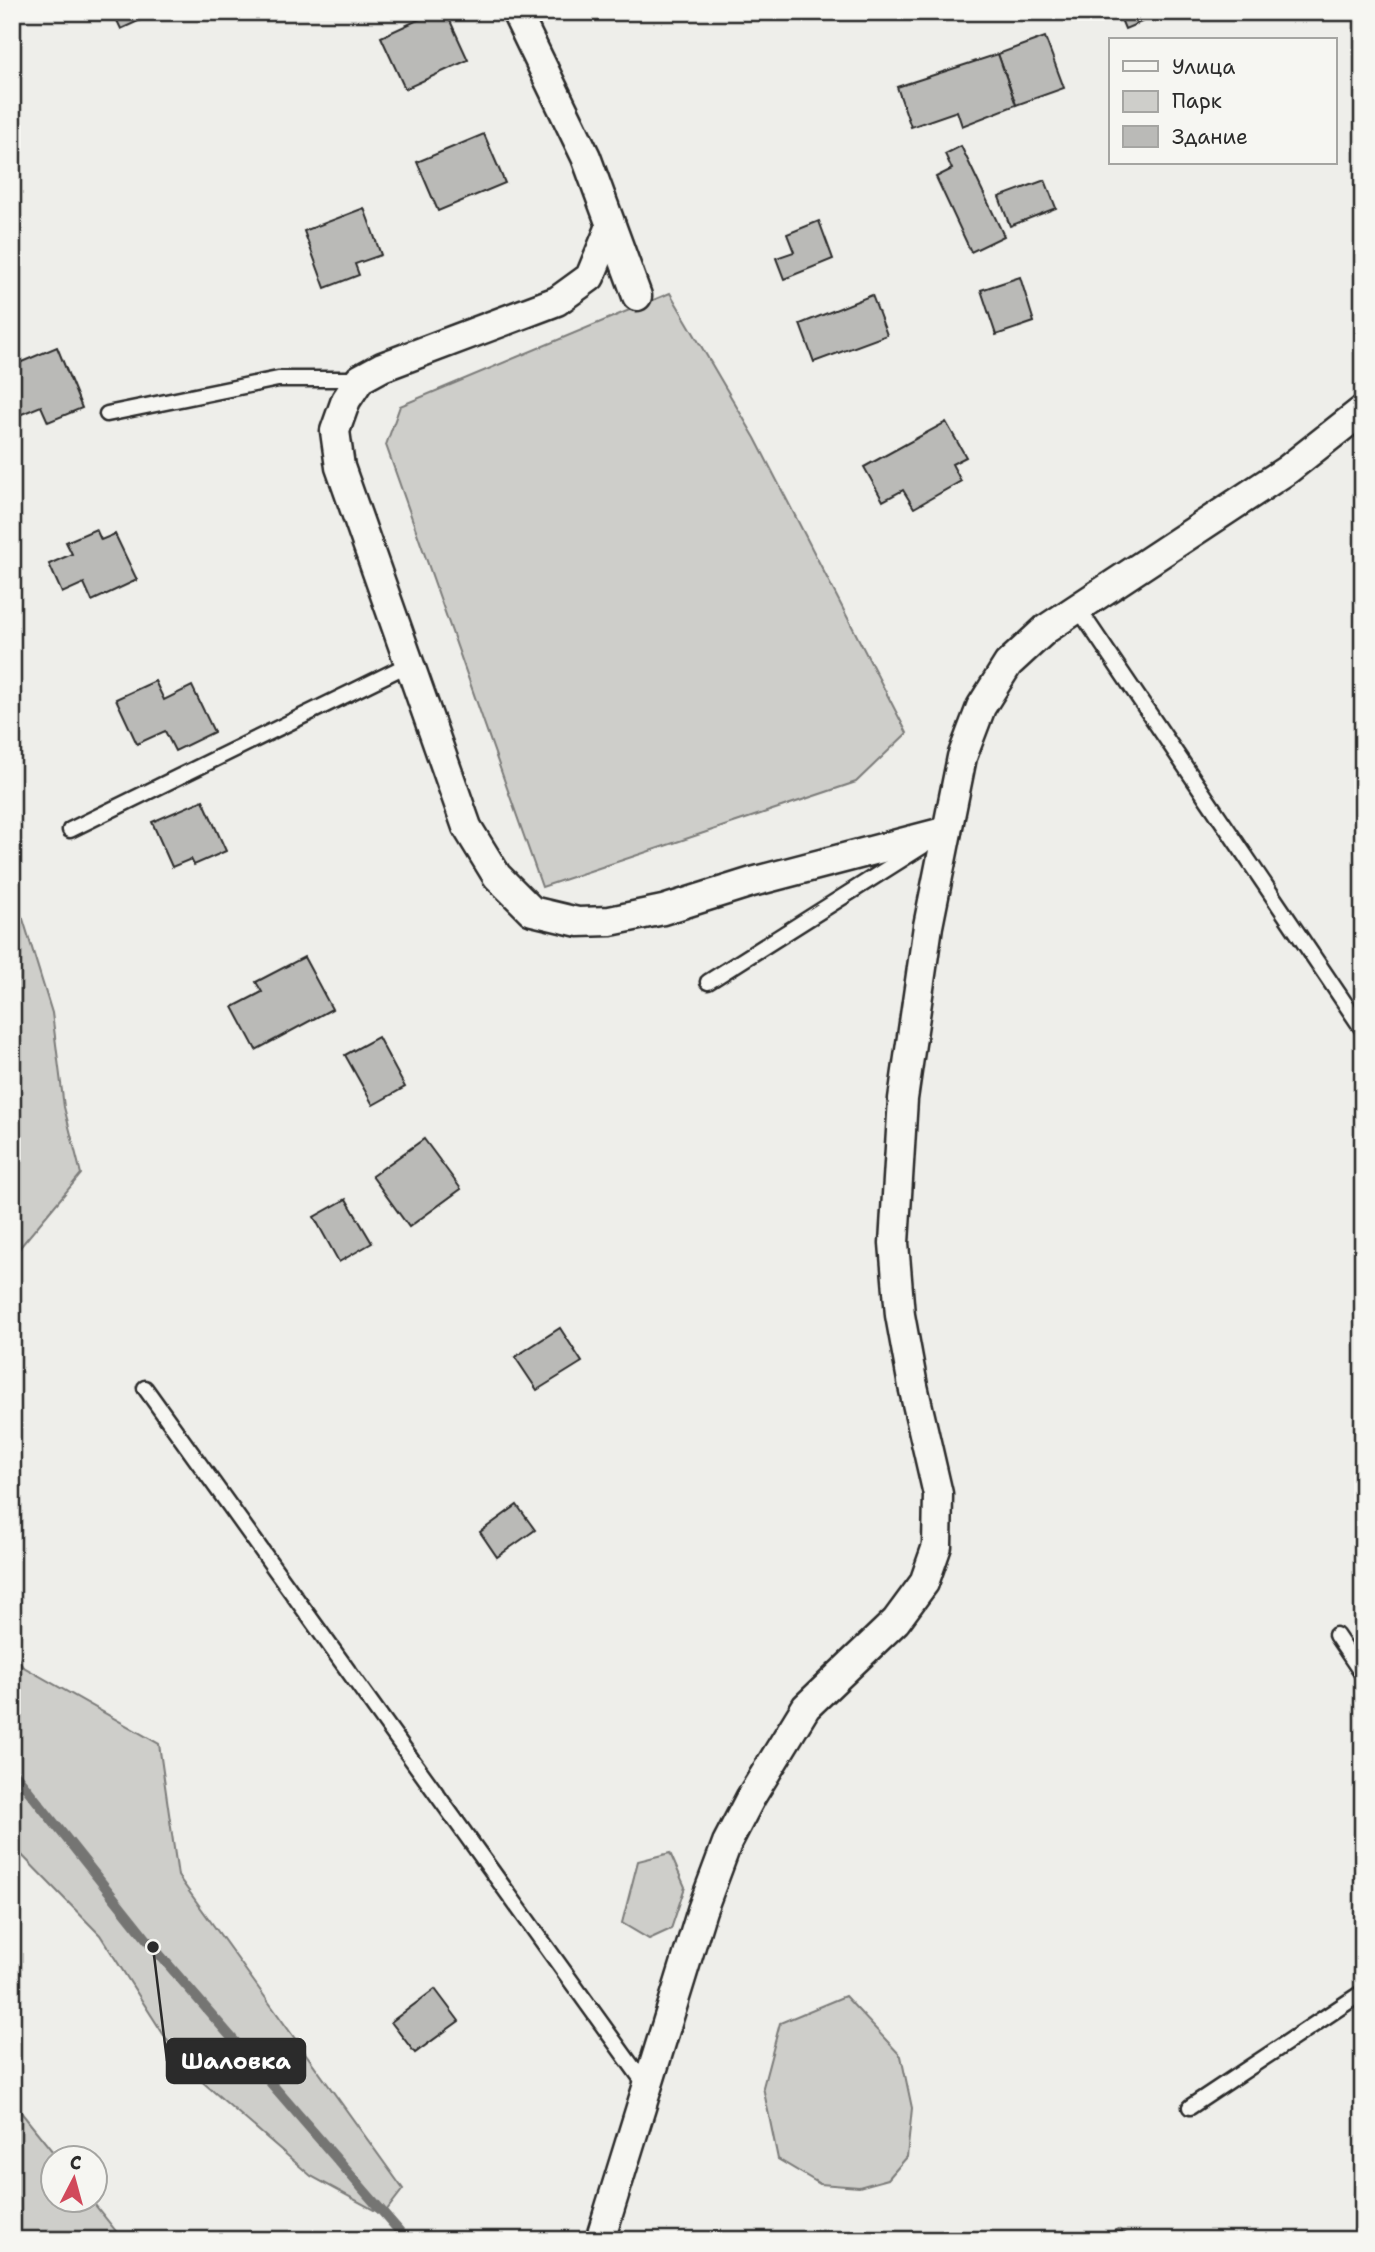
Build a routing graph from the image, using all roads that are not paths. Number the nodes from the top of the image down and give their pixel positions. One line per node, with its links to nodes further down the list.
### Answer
1 (516, 12): 2 (street)
2 (611, 226): 3 (street); 4 (street)
3 (637, 296)
4 (360, 379): 6 (lane); 8 (street)
5 (1363, 410): 7 (street)
6 (107, 414)
7 (1078, 608): 10 (street); 12 (lane)
8 (409, 664): 9 (lane); 10 (street)
9 (70, 830)
10 (947, 831): 11 (lane); 17 (street)
11 (708, 982)
12 (1363, 1030)
13 (145, 1388): 17 (lane)
14 (1336, 1634): 15 (lane)
15 (1363, 1675)
16 (1363, 1992): 18 (lane)
17 (647, 2087): 19 (street)
18 (1190, 2107)
19 (600, 2240)

